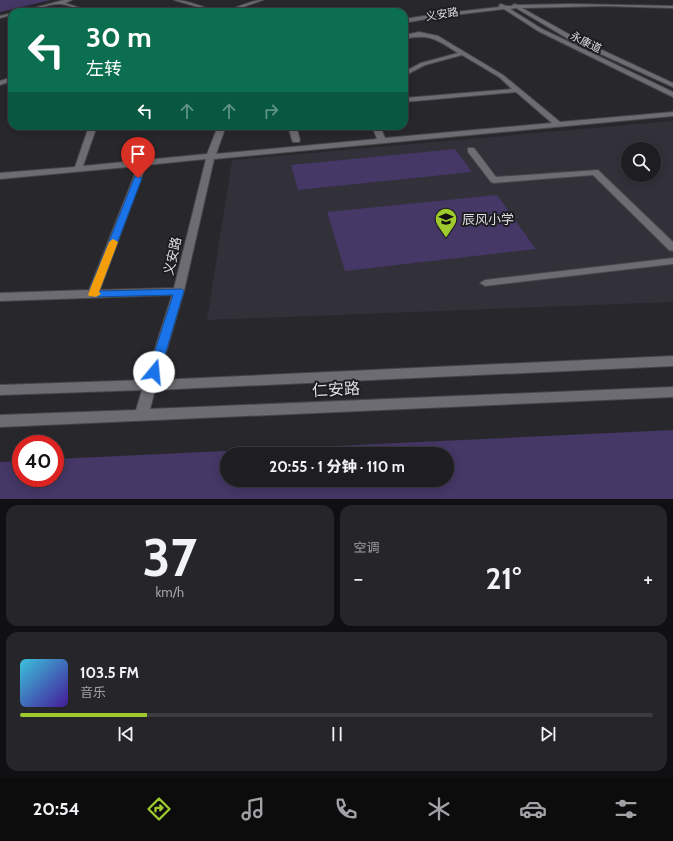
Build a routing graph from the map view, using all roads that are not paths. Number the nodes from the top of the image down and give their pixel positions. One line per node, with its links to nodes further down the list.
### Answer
1 (70, 0): 6 (street)
2 (176, 0): 12 (street)
3 (261, 0): 13 (street)
4 (495, 0): 8 (street, 永康道)
5 (508, 0): 7 (street, 永康道)
6 (60, 3): 10 (street); 11 (street)
7 (515, 5): 8 (street, 义安路); 9 (street, 义安路); 18 (street, 永康道)
8 (502, 6): 14 (street, 义安路); 20 (street, 永康道)
9 (673, 7)
10 (38, 8)
11 (77, 8)
12 (205, 8)
13 (236, 8)
14 (408, 19)
15 (408, 36): 16 (street)
16 (464, 53): 17 (street); 19 (street)
17 (408, 72)
18 (673, 85)
19 (519, 90): 21 (street); 23 (street)
20 (673, 95)
21 (408, 100)
22 (673, 114): 23 (street)
23 (559, 125): 29 (street)
24 (92, 130): 33 (street)
25 (220, 130): 31 (street, 义安路)
26 (293, 130): 28 (street)
27 (378, 130): 29 (street)
28 (296, 140)
29 (382, 141): 31 (street)
30 (470, 150): 35 (street)
31 (210, 158): 32 (street); 38 (street, 义安路)
32 (143, 163): 33 (street); 39 (street)
33 (78, 169): 34 (street)
34 (0, 176)
35 (673, 248)
36 (673, 261): 37 (street)
37 (486, 283)
38 (179, 291): 39 (street); 42 (street, 义安路)
39 (93, 294): 40 (street)
40 (0, 297)
41 (673, 361): 42 (street, 仁安路)
42 (150, 385): 43 (street, 仁安路); 45 (street, 义安路)
43 (0, 390)
44 (673, 392): 45 (street, 仁安路)
45 (141, 415): 46 (street, 仁安路)
46 (0, 422)

